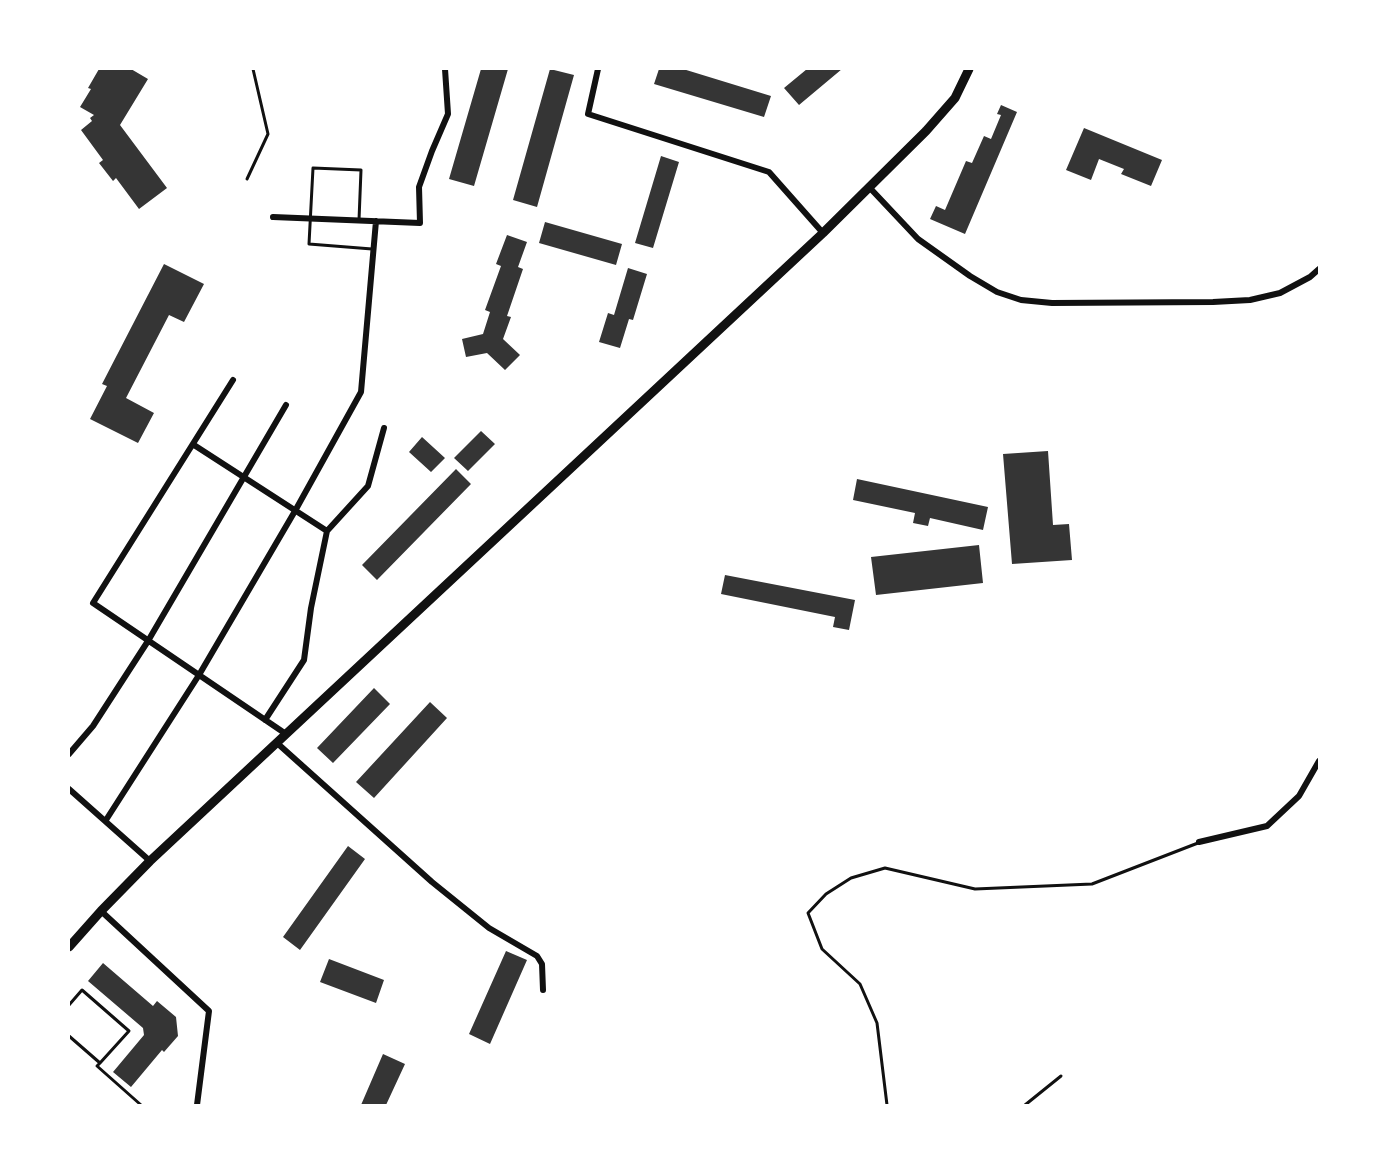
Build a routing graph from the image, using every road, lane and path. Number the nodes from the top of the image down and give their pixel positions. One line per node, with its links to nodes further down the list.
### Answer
1 (253, 69): 5 (lane)
2 (445, 69): 10 (street)
3 (598, 69): 11 (street)
4 (969, 69): 6 (main road)
5 (247, 179)
6 (869, 187): 11 (main road); 13 (street)
7 (273, 216): 8 (street)
8 (310, 218): 9 (street); 9 (lane); 12 (lane)
9 (359, 220): 10 (street)
10 (376, 221): 12 (street)
11 (822, 233): 24 (main road)
12 (374, 249): 19 (street)
13 (1319, 269)
14 (233, 380): 17 (street)
15 (286, 405): 18 (street)
16 (384, 428): 20 (street)
17 (194, 444): 18 (street); 21 (street)
18 (243, 477): 19 (street); 21 (street)
19 (295, 511): 20 (street); 22 (street)
20 (327, 531): 23 (street)
21 (148, 641): 22 (street); 26 (street)
22 (199, 675): 23 (street); 29 (street)
23 (265, 720): 24 (street)
24 (286, 734): 25 (main road)
25 (276, 743): 31 (main road); 34 (street)
26 (69, 754)
27 (1319, 761): 30 (street)
28 (69, 789): 29 (street)
29 (106, 820): 31 (street)
30 (1199, 842): 41 (lane)
31 (150, 861): 32 (main road)
32 (100, 911): 33 (main road); 40 (street)
33 (69, 947)
34 (543, 990)
35 (69, 1005): 37 (lane)
36 (69, 1036): 37 (lane)
37 (100, 1063): 39 (lane)
38 (1061, 1076): 42 (lane)
39 (141, 1105)
40 (197, 1105)
41 (887, 1105)
42 (1025, 1105)

